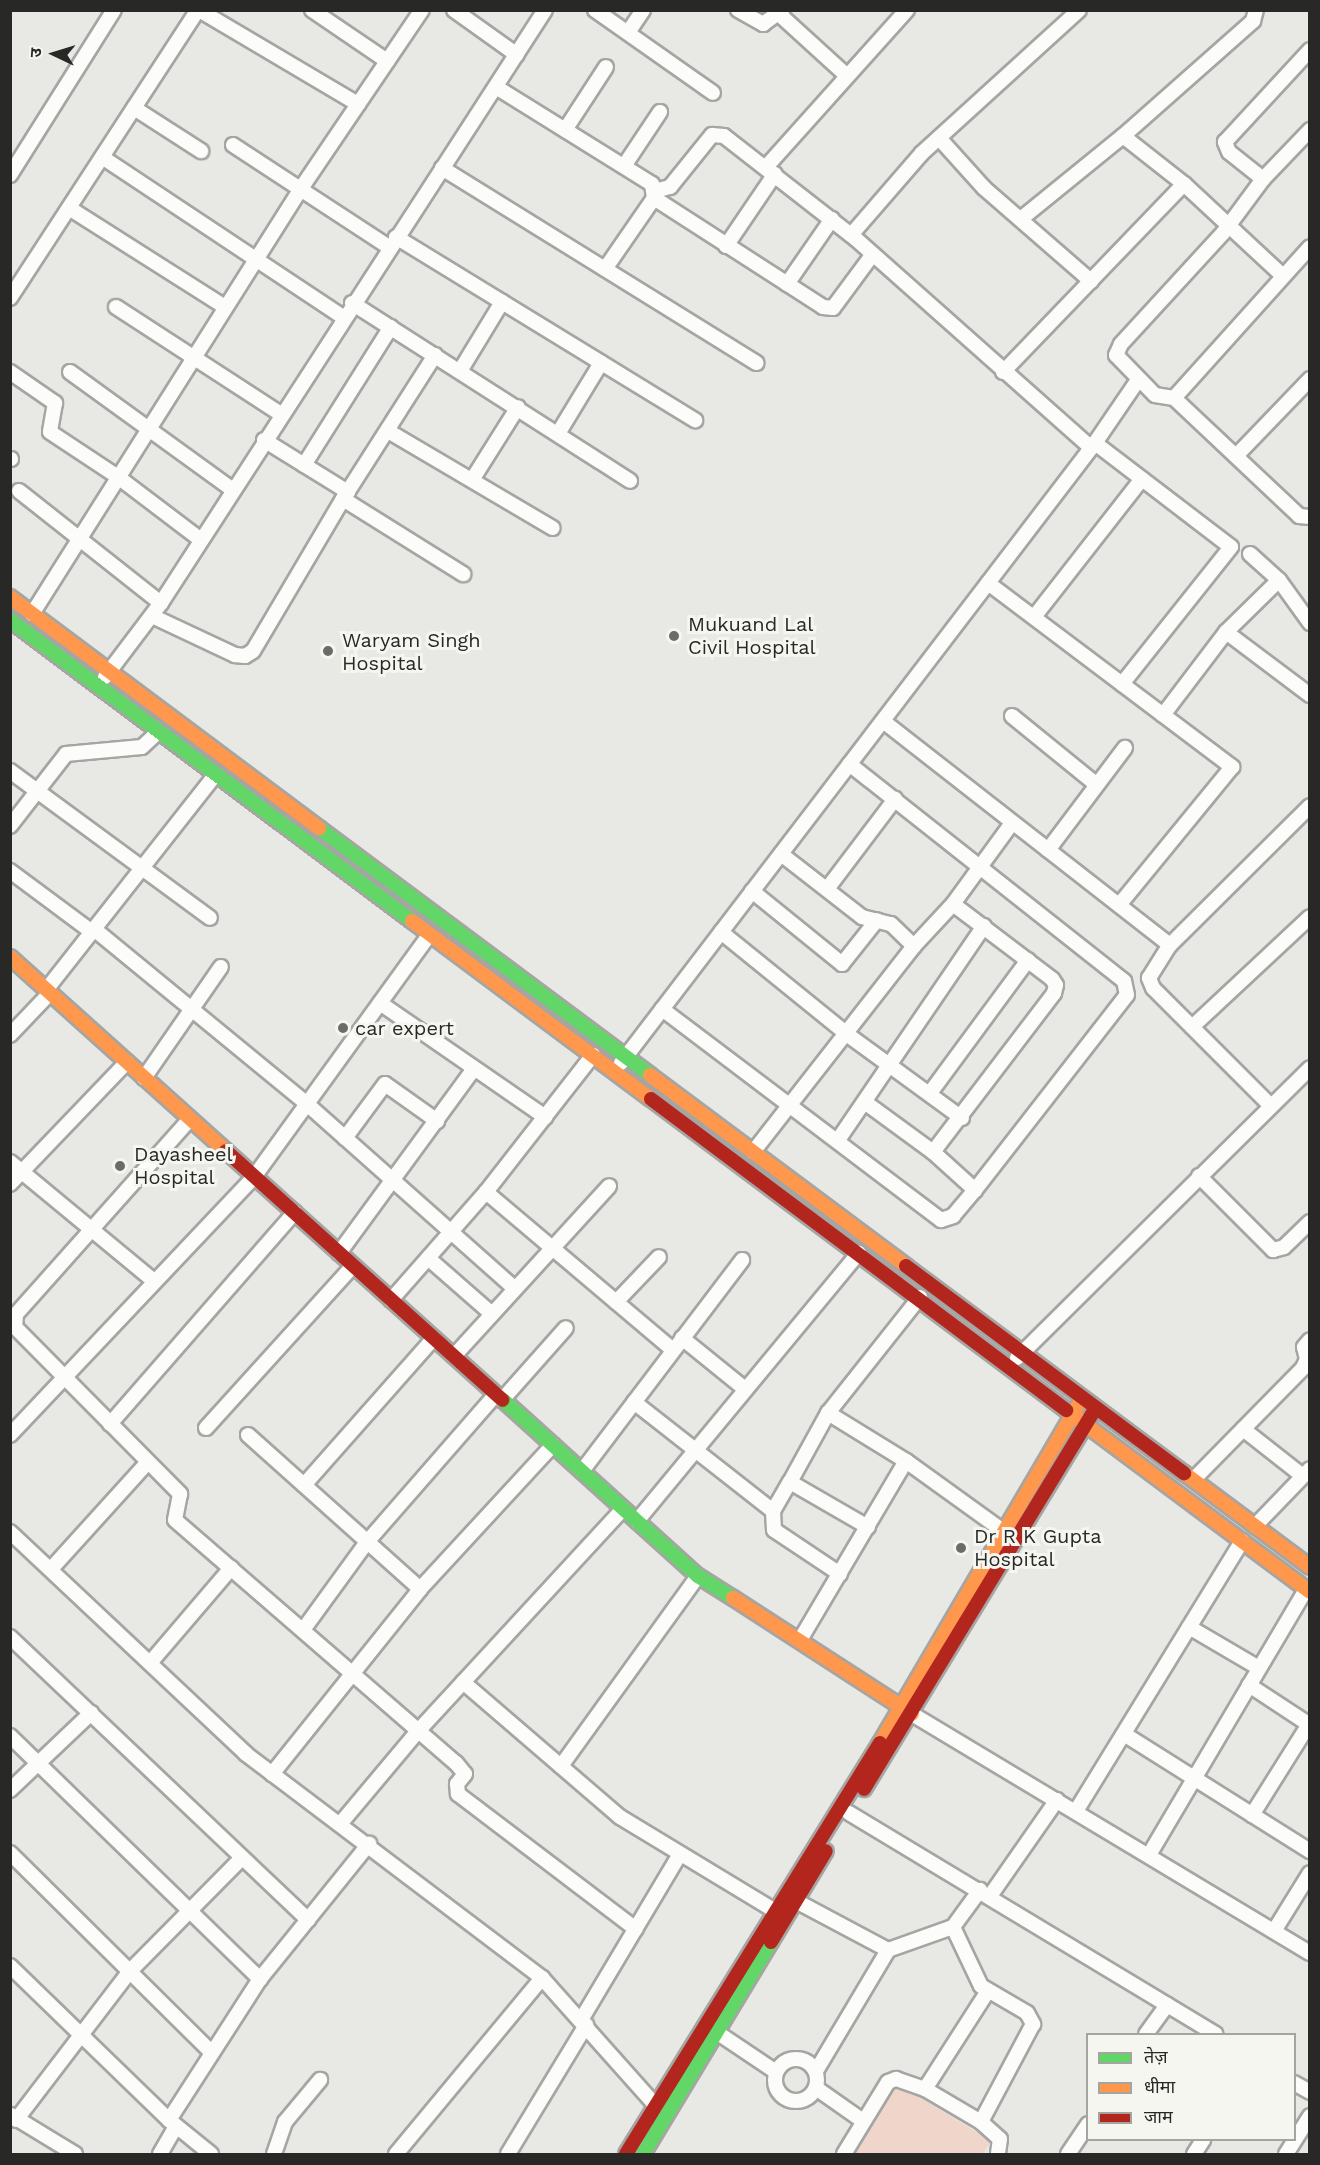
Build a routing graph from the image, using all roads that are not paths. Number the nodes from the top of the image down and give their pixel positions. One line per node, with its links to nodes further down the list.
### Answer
1 (114, 10): 35 (street)
2 (198, 10): 22 (street); 23 (street)
3 (312, 10): 17 (street)
4 (422, 10): 17 (street)
5 (454, 10): 16 (street)
6 (545, 10): 16 (street)
7 (595, 10): 14 (street)
8 (643, 10): 14 (street)
9 (738, 10): 13 (street)
10 (907, 10): 19 (street)
11 (1079, 10): 28 (street)
12 (1256, 10): 27 (street)
13 (780, 12): 19 (street)
14 (629, 32): 21 (street)
15 (1310, 50): 36 (street)
16 (517, 55): 20 (street)
17 (387, 61): 22 (street)
18 (606, 67): 25 (street)
19 (846, 75): 34 (street)
20 (496, 87): 25 (street); 33 (street)
21 (713, 93)
22 (358, 104): 38 (street)
23 (134, 108): 30 (street); 31 (street)
24 (660, 112): 32 (street)
25 (565, 130): 32 (street)
26 (1310, 130): 36 (street)
27 (1123, 136): 37 (street); 41 (street)
28 (939, 138): 41 (street); 44 (street)
29 (233, 145): 38 (street)
30 (201, 151)
31 (102, 157): 40 (street); 49 (street)
32 (624, 166): 39 (street)
33 (442, 168): 45 (street); 50 (street)
34 (770, 170): 39 (street); 42 (street); 46 (street)
35 (10, 175)
36 (1263, 179): 43 (street)
37 (1184, 184): 43 (street); 52 (street)
38 (300, 190): 45 (street); 49 (street)
39 (655, 195): 46 (street); 50 (street)
40 (69, 208): 54 (street); 58 (street)
41 (1022, 218): 52 (street)
42 (832, 219): 44 (street); 53 (street)
43 (1228, 225): 51 (street); 70 (street)
44 (851, 235): 48 (street)
45 (392, 242): 55 (street); 56 (street)
46 (726, 246): 53 (street)
47 (1310, 248): 51 (street)
48 (873, 254): 53 (street); 68 (street)
49 (257, 258): 58 (street); 59 (street)
50 (605, 268): 64 (street)
51 (1281, 274): 71 (street)
52 (1091, 281): 68 (street)
53 (788, 284)
54 (10, 298)
55 (502, 302): 63 (street); 65 (street)
56 (352, 303): 59 (street); 60 (street)
57 (116, 307): 62 (street)
58 (225, 307): 62 (street)
59 (343, 316): 73 (street)
60 (391, 327): 61 (street); 81 (street)
61 (435, 355): 65 (street); 76 (street)
62 (194, 357): 73 (street); 75 (street)
63 (601, 363): 74 (street); 77 (street)
64 (757, 363)
65 (460, 371): 72 (street)
66 (10, 372): 82 (street)
67 (70, 372): 75 (street)
68 (1003, 372): 79 (street)
69 (1310, 379): 80 (street)
70 (1138, 380): 71 (street); 79 (street)
71 (1174, 398): 80 (street)
72 (518, 407): 77 (street); 84 (street)
73 (281, 414): 78 (street)
74 (695, 420)
75 (148, 430): 82 (street); 86 (street)
76 (388, 431): 84 (street); 88 (street)
77 (559, 432): 85 (street)
78 (264, 440): 81 (street); 86 (street)
79 (1093, 445): 83 (street); 96 (street)
80 (1236, 456): 89 (street)
81 (304, 465): 88 (street)
82 (118, 477): 91 (street); 92 (street)
83 (1142, 479): 101 (street); 106 (street)
84 (472, 480): 90 (street)
85 (630, 481)
86 (233, 490): 92 (street)
87 (19, 491): 91 (street)
88 (345, 495): 94 (street); 100 (street)
89 (1310, 517)
90 (553, 528)
91 (80, 538): 98 (street); 99 (street)
92 (201, 540): 98 (street)
93 (1250, 554): 95 (street)
94 (463, 574)
95 (1279, 580): 103 (street); 104 (street)
96 (988, 583): 101 (street); 111 (street)
97 (10, 597): 99 (main road)
98 (161, 603): 100 (street)
99 (32, 614): 105 (main road)
100 (152, 616): 105 (street)
101 (1034, 617): 106 (street)
102 (10, 620): 107 (main road)
103 (1310, 623)
104 (1226, 632): 108 (street); 109 (street)
105 (110, 672): 107 (street); 152 (main road)
106 (1122, 684): 109 (street)
107 (97, 686): 112 (main road)
108 (1310, 695)
109 (1163, 715): 131 (street)
110 (1012, 716): 117 (street)
111 (883, 721): 114 (street); 121 (street)
112 (158, 732): 116 (main road); 118 (street)
113 (1125, 748): 117 (street)
114 (849, 764): 119 (street); 124 (street)
115 (10, 771): 118 (street)
116 (216, 775): 126 (street); 138 (main road)
117 (1098, 784): 123 (street)
118 (38, 788): 122 (street); 126 (street)
119 (895, 800): 125 (street); 128 (street)
120 (1310, 806): 139 (street)
121 (1012, 823): 123 (street); 125 (street)
122 (10, 826)
123 (1048, 850): 131 (street)
124 (781, 854): 128 (street); 129 (street)
125 (979, 867): 130 (street); 179 (street)
126 (143, 868): 133 (street); 136 (street)
127 (10, 871): 136 (street)
128 (827, 889): 134 (street)
129 (752, 891): 134 (street); 137 (street)
130 (953, 904): 135 (street); 140 (street)
131 (1119, 904): 139 (street)
132 (1310, 917): 148 (street)
133 (210, 918)
134 (877, 920): 140 (street)
135 (984, 926): 142 (street); 154 (street)
136 (93, 931): 144 (street); 147 (street)
137 (721, 932): 146 (street); 150 (street)
138 (429, 935): 145 (street); 151 (main road)
139 (1170, 945): 148 (street)
140 (914, 946): 150 (street)
141 (10, 957): 144 (main road)
142 (1028, 960): 159 (street); 165 (street)
143 (221, 966): 147 (street)
144 (48, 992): 149 (street); 153 (main road)
145 (380, 1003): 156 (street); 161 (street)
146 (662, 1009): 152 (street); 163 (street)
147 (191, 1010): 158 (street); 161 (street)
148 (1192, 1027): 162 (street)
149 (10, 1035)
150 (848, 1035): 154 (street); 163 (street)
151 (592, 1055): 157 (main road); 164 (street)
152 (625, 1057): 157 (street); 170 (main road)
153 (127, 1062): 158 (main road); 173 (street)
154 (892, 1066): 159 (street); 160 (street)
155 (1310, 1068): 162 (street)
156 (474, 1070): 164 (street); 167 (street)
157 (614, 1071): 187 (main road)
158 (144, 1078): 166 (main road)
159 (930, 1093): 165 (street)
160 (866, 1103): 169 (street); 171 (street)
161 (307, 1104): 168 (street); 175 (street)
162 (1270, 1105): 174 (street)
163 (789, 1106): 169 (street); 170 (street)
164 (545, 1116): 180 (street)
165 (962, 1118): 171 (street)
166 (190, 1119): 175 (main road); 183 (street)
167 (436, 1121): 168 (street); 176 (street)
168 (345, 1138): 176 (street)
169 (838, 1140): 179 (street)
170 (753, 1152): 203 (main road)
171 (933, 1152): 179 (street)
172 (10, 1162): 173 (street)
173 (22, 1172): 177 (street); 183 (street)
174 (1199, 1176): 182 (street); 203 (street)
175 (254, 1177): 181 (main road); 192 (street)
176 (393, 1179): 184 (street); 186 (street)
177 (10, 1184)
178 (609, 1186): 185 (street)
179 (975, 1190)
180 (486, 1192): 184 (street); 185 (street)
181 (295, 1212): 186 (main road); 214 (street)
182 (1310, 1222)
183 (90, 1228): 192 (street); 206 (street)
184 (452, 1230): 189 (street); 193 (street)
185 (551, 1246): 193 (street); 196 (street)
186 (339, 1253): 191 (main road)
187 (859, 1253): 194 (main road); 207 (street)
188 (659, 1257): 196 (street)
189 (428, 1258): 195 (street); 197 (street)
190 (742, 1260): 200 (street)
191 (353, 1266): 195 (main road); 216 (street)
192 (154, 1281): 206 (street)
193 (514, 1288): 197 (street)
194 (920, 1297): 205 (main road); 212 (street)
195 (391, 1300): 199 (main road)
196 (616, 1302): 202 (street)
197 (492, 1314): 204 (street)
198 (566, 1328): 208 (street)
199 (434, 1338): 204 (main road); 228 (street)
200 (682, 1338): 202 (street); 207 (street)
201 (1310, 1340): 217 (street)
202 (673, 1350): 210 (street)
203 (1022, 1353): 205 (street); 209 (main road)
204 (454, 1356): 208 (main road)
205 (1010, 1366): 213 (main road)
206 (64, 1375): 214 (street); 218 (street)
207 (745, 1389): 221 (street)
208 (499, 1397): 220 (main road); 237 (street)
209 (1083, 1399): 211 (main road); 213 (main road)
210 (634, 1402): 221 (street); 224 (street)
211 (1096, 1409): 215 (main road); 226 (main road)
212 (828, 1413): 222 (street); 227 (street)
213 (1072, 1413): 215 (main road); 234 (main road)
214 (110, 1424): 223 (street)
215 (1086, 1424): 236 (main road); 254 (main road)
216 (206, 1428)
217 (1243, 1429): 225 (street); 226 (street)
218 (10, 1435)
219 (248, 1435): 228 (street)
220 (553, 1445): 224 (main road); 243 (street)
221 (694, 1449): 230 (street); 231 (street)
222 (906, 1461): 233 (street); 234 (street)
223 (147, 1463): 239 (street); 240 (street)
224 (582, 1471): 229 (main road)
225 (1306, 1472): 232 (street)
226 (1194, 1479): 232 (main road)
227 (790, 1482): 230 (street); 233 (street)
228 (304, 1485): 237 (street)
229 (623, 1509): 231 (main road); 252 (street)
230 (773, 1511): 241 (street)
231 (637, 1521): 242 (main road)
232 (1255, 1526): 238 (main road)
233 (868, 1527): 241 (street)
234 (1003, 1531): 254 (main road)
235 (10, 1532): 240 (street)
236 (1242, 1541): 244 (main road); 245 (street)
237 (367, 1542): 243 (street); 246 (street)
238 (1310, 1567)
239 (231, 1568): 246 (street); 249 (street)
240 (51, 1569): 249 (street)
241 (840, 1574): 248 (street)
242 (698, 1576): 248 (main road); 261 (street)
243 (420, 1589): 251 (street)
244 (1308, 1590): 250 (street)
245 (1189, 1627): 250 (street); 258 (street)
246 (303, 1630): 251 (street)
247 (10, 1636): 255 (street)
248 (800, 1640): 254 (main road)
249 (150, 1663): 262 (street)
250 (1259, 1668): 253 (street)
251 (351, 1671): 257 (street); 262 (street)
252 (463, 1682): 257 (street); 261 (street)
253 (1249, 1685): 256 (street); 263 (street)
254 (907, 1710): 265 (street); 267 (main road); 280 (main road)
255 (91, 1713): 260 (street); 275 (street)
256 (1309, 1724): 268 (street)
257 (419, 1730): 269 (street); 283 (street)
258 (1124, 1734): 263 (street); 266 (street)
259 (10, 1736): 260 (street)
260 (38, 1762): 264 (street); 279 (street)
261 (561, 1766): 273 (street)
262 (272, 1774): 269 (street)
263 (1194, 1778): 268 (street); 274 (street)
264 (10, 1790)
265 (1057, 1800): 266 (street); 277 (street)
266 (1076, 1811): 274 (street)
267 (849, 1814): 277 (street); 278 (main road)
268 (1252, 1815): 271 (street)
269 (340, 1824): 270 (street)
270 (369, 1844): 281 (street); 289 (street)
271 (1310, 1851)
272 (10, 1853): 288 (street)
273 (680, 1854): 280 (street); 283 (street)
274 (1149, 1855): 284 (street)
275 (242, 1858): 279 (street); 281 (street)
276 (1310, 1873): 284 (street)
277 (985, 1893): 282 (street); 292 (street)
278 (796, 1901): 285 (street); 294 (main road)
279 (190, 1911): 288 (street); 290 (street)
280 (776, 1911): 306 (main road)
281 (308, 1920): 290 (street)
282 (954, 1927): 285 (street); 291 (street)
283 (636, 1929): 293 (street)
284 (1274, 1931): 286 (street)
285 (888, 1950): 299 (street)
286 (1310, 1953)
287 (10, 1966): 297 (street)
288 (130, 1971): 297 (street); 298 (street)
289 (542, 1978): 293 (street); 320 (street)
290 (260, 1979): 298 (street)
291 (988, 1991): 304 (street); 310 (street)
292 (1167, 2005): 295 (street); 296 (street)
293 (583, 2023): 306 (street); 321 (street)
294 (718, 2033): 300 (street); 323 (main road)
295 (1147, 2033)
296 (1214, 2033)
297 (79, 2035): 308 (street); 311 (street)
298 (212, 2053): 311 (street)
299 (816, 2071): 300 (street); 303 (street)
300 (776, 2072): 303 (street)
301 (320, 2080): 319 (street)
302 (1296, 2084): 305 (street)
303 (816, 2088): 309 (street)
304 (924, 2089): 309 (street); 310 (street)
305 (1310, 2092)
306 (656, 2106): 322 (main road)
307 (1310, 2116): 313 (street)
308 (13, 2117): 316 (street)
309 (863, 2121): 324 (street)
310 (981, 2122): 325 (street)
311 (172, 2123): 317 (street); 318 (street)
312 (1086, 2127): 326 (street)
313 (1296, 2138)
314 (1202, 2141): 327 (street)
315 (1294, 2141): 328 (street)
316 (75, 2154)
317 (160, 2154)
318 (211, 2154)
319 (274, 2154)
320 (396, 2154)
321 (508, 2154)
322 (626, 2154)
323 (643, 2154)
324 (844, 2154)
325 (998, 2154)
326 (1068, 2154)
327 (1194, 2154)
328 (1286, 2154)

